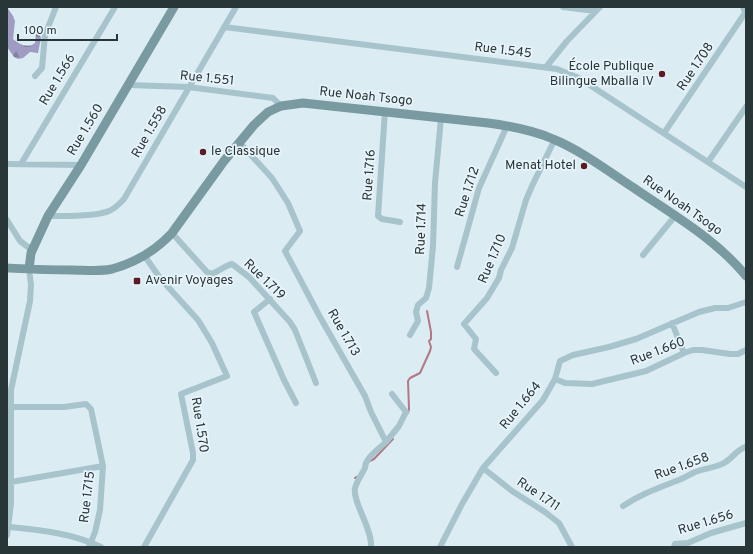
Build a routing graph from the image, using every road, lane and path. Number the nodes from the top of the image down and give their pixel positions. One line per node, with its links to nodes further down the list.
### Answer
1 (56, 7): 11 (street)
2 (115, 7): 24 (street, Rue 1.566)
3 (174, 7): 12 (main road, Rue 1.560)
4 (236, 7): 9 (street, Rue 1.558)
5 (563, 7): 7 (street)
6 (743, 7): 8 (street)
7 (598, 9): 10 (street)
8 (746, 14): 19 (street, Rue 1.708)
9 (224, 27): 10 (street, Rue 1.545); 13 (street, Rue 1.558)
10 (546, 67): 19 (street, Rue 1.545)
11 (35, 76)
12 (128, 85): 13 (street, Rue 1.551); 25 (main road, Rue 1.560)
13 (188, 87): 14 (street, Rue 1.551); 27 (street, Rue 1.558)
14 (280, 106): 16 (main road, Rue Noah Tsogo); 21 (main road, Rue Noah Tsogo)
15 (746, 108): 22 (street)
16 (385, 111): 17 (main road, Rue Noah Tsogo); 30 (street, Rue 1.716)
17 (441, 118): 18 (main road, Rue Noah Tsogo); 42 (street, Rue 1.714)
18 (507, 126): 20 (main road, Rue Noah Tsogo); 35 (street, Rue 1.712)
19 (664, 133): 22 (street, Rue 1.545)
20 (555, 139): 28 (main road, Rue Noah Tsogo); 45 (street, Rue 1.710)
21 (239, 142): 31 (main road, Rue Noah Tsogo); 51 (street, Rue 1.713)
22 (708, 162): 26 (street, Rue 1.545)
23 (7, 164): 24 (street)
24 (21, 164): 25 (street)
25 (80, 165): 27 (main road, Rue 1.560)
26 (746, 187)
27 (48, 216): 32 (main road, Rue 1.560)
28 (675, 216): 34 (street); 38 (main road, Rue Noah Tsogo)
29 (7, 220): 32 (street)
30 (400, 222)
31 (172, 234): 33 (main road, Rue Noah Tsogo); 39 (street, Rue 1.719)
32 (32, 250): 37 (main road, Rue 1.560)
33 (144, 255): 37 (main road, Rue Noah Tsogo); 63 (street, Rue 1.570)
34 (643, 255)
35 (457, 267)
36 (7, 268): 37 (main road, Rue Noah Tsogo)
37 (29, 268): 50 (street)
38 (746, 276)
39 (270, 299): 47 (street, Rue 1.719); 49 (street)
40 (746, 302): 41 (street, Rue 1.664)
41 (672, 323): 44 (street); 46 (street, Rue 1.664)
42 (410, 335)
43 (746, 350): 44 (street, Rue 1.660)
44 (684, 352): 46 (street, Rue 1.660)
45 (496, 373)
46 (555, 379): 54 (street, Rue 1.664)
47 (316, 383)
48 (392, 394): 51 (street)
49 (296, 403)
50 (11, 407): 53 (street, Rue 1.715); 55 (street)
51 (386, 442): 61 (street)
52 (746, 446): 56 (street, Rue 1.658)
53 (103, 466): 55 (street); 60 (street, Rue 1.715)
54 (483, 468): 64 (street, Rue 1.664); 65 (street, Rue 1.711)
55 (11, 482): 58 (street)
56 (623, 506)
57 (746, 523): 66 (street, Rue 1.656)
58 (9, 527): 59 (street); 60 (street)
59 (7, 535)
60 (90, 545): 62 (street)
61 (371, 546)
62 (101, 547)
63 (144, 547)
64 (440, 547)
65 (572, 547)
66 (674, 547)

